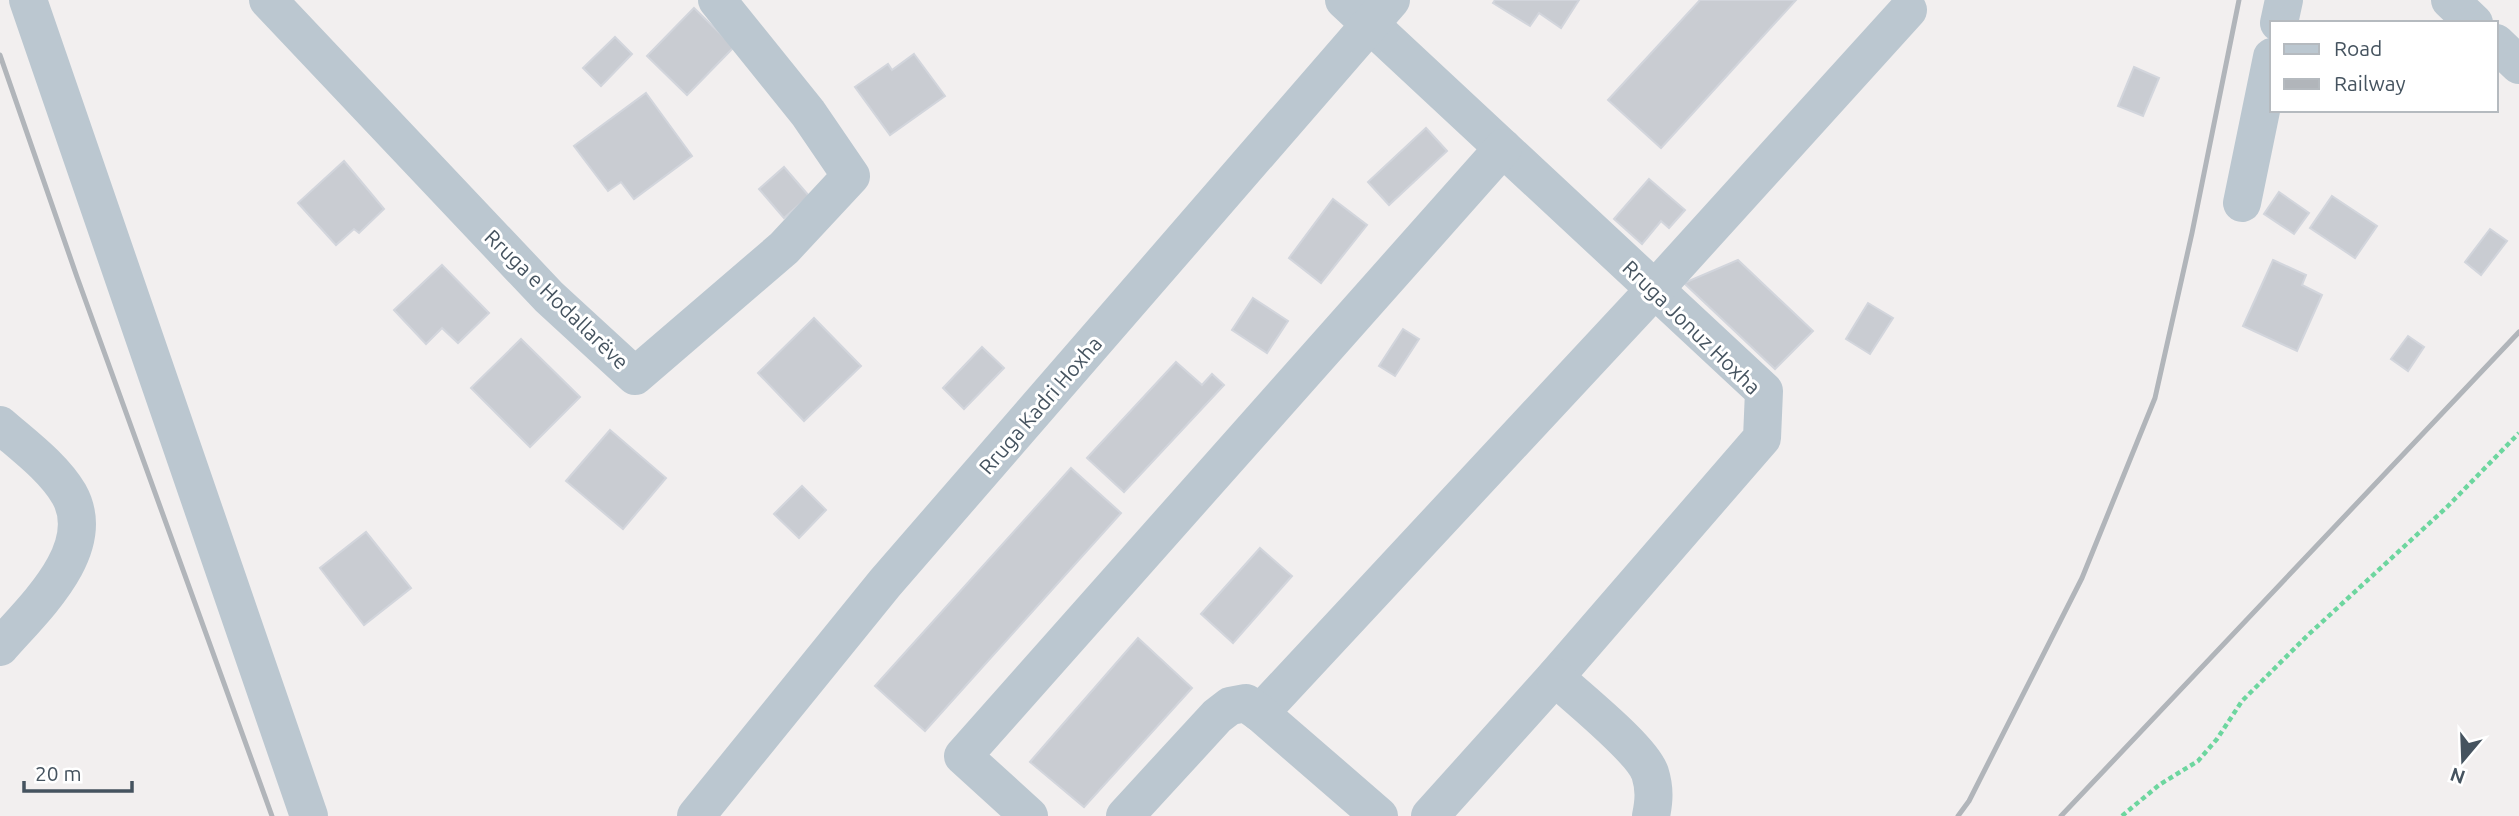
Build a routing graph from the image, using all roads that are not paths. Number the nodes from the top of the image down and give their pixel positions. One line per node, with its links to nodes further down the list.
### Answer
1 (28, 0): 20 (street)
2 (268, 0): 3 (street, Rruga e Hodallarëve)
3 (718, 0)
4 (2284, 0): 8 (street)
5 (2450, 0): 9 (street)
6 (1368, 8): 13 (street, Rruga Jonuz Hoxha); 21 (street, Rruga Kadri Hoxha)
7 (1908, 10): 15 (street)
8 (2280, 21)
9 (2472, 21)
10 (2498, 45): 11 (street)
11 (2519, 65)
12 (2270, 67): 14 (street)
13 (1503, 148): 15 (street, Rruga Jonuz Hoxha); 22 (street)
14 (2242, 203)
15 (1656, 289): 18 (street, Rruga Jonuz Hoxha); 19 (street)
16 (0, 425): 17 (street)
17 (0, 646)
18 (1555, 677): 25 (street, Rruga Jonuz Hoxha); 26 (street)
19 (1260, 713): 23 (street); 24 (street)
20 (309, 816)
21 (696, 816)
22 (1029, 816)
23 (1125, 816)
24 (1379, 816)
25 (1430, 816)
26 (1651, 816)

